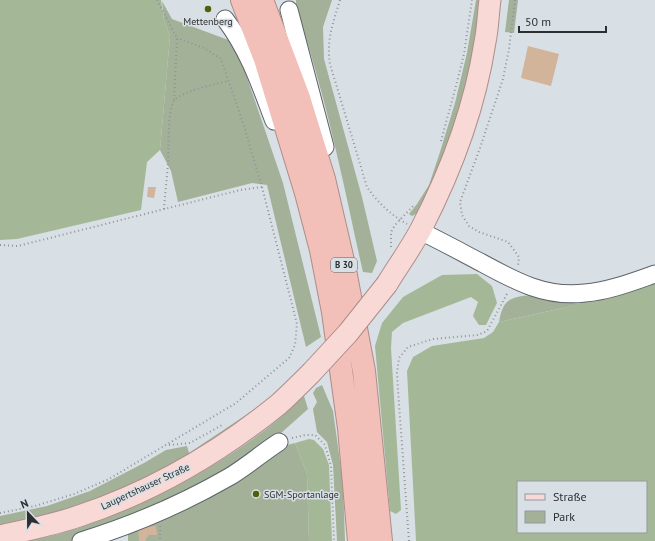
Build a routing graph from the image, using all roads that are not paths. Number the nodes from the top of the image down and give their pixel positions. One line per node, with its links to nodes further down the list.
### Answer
1 (242, 0): 6 (highway, B 30)
2 (262, 0): 8 (highway, B 30)
3 (490, 0): 7 (main road, Laupertshauser Straße)
4 (289, 10): 8 (street)
5 (225, 19): 6 (street)
6 (306, 193): 13 (highway, B 30)
7 (420, 231): 9 (street); 11 (main road, Laupertshauser Straße, bridge)
8 (344, 265): 14 (highway, B 30)
9 (655, 274)
10 (279, 442): 12 (street)
11 (0, 536)
12 (81, 541)
13 (359, 541)
14 (381, 541)

